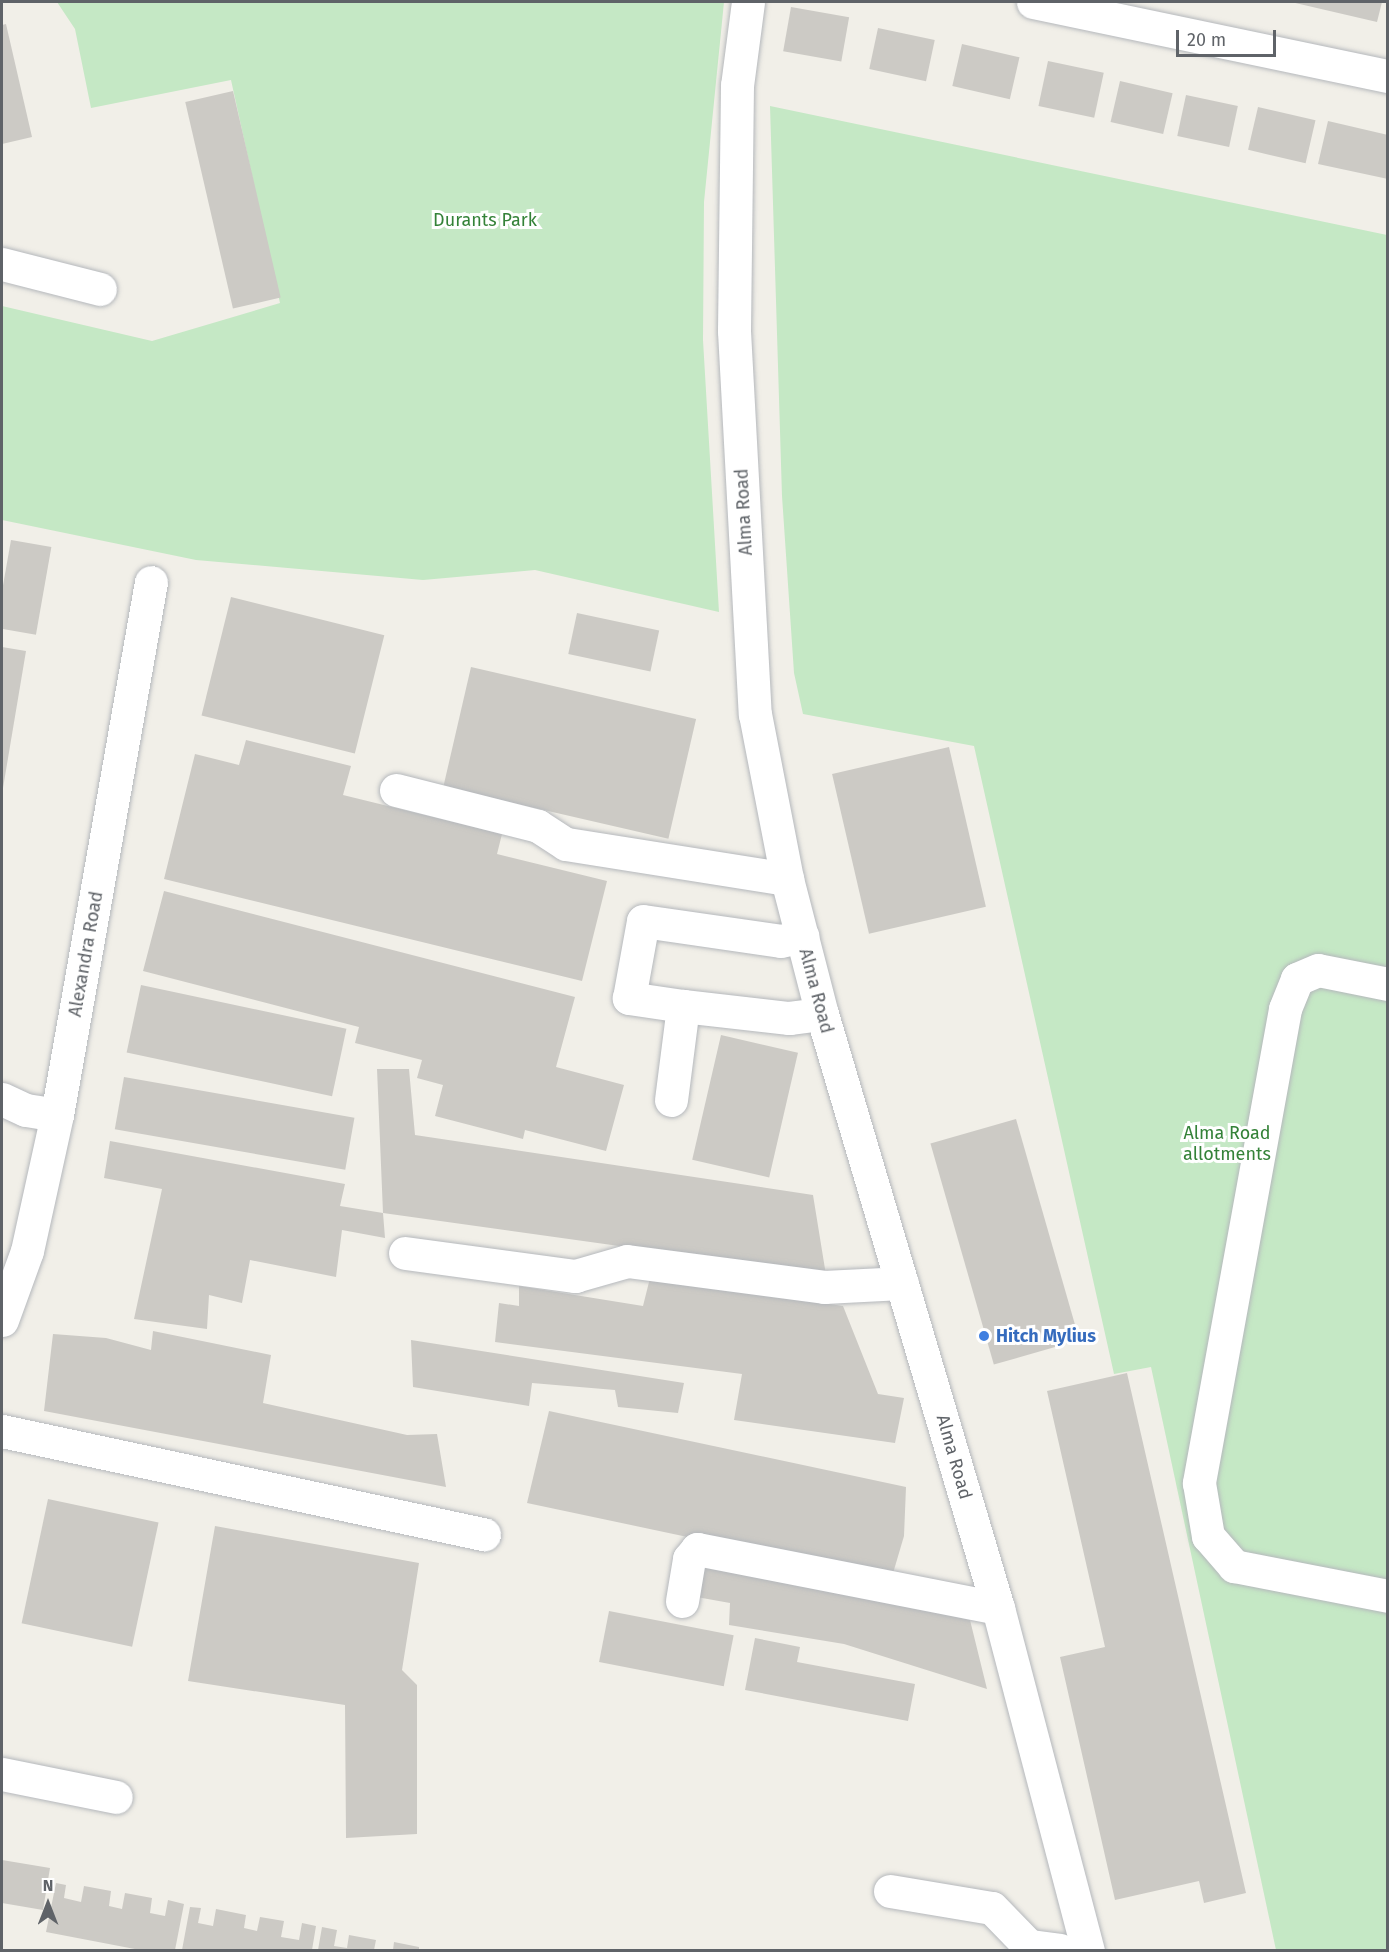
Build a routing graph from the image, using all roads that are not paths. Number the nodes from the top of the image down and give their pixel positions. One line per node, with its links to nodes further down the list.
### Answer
1 (748, 2): 9 (street, Alma Road)
2 (1033, 2): 3 (street)
3 (1082, 7): 4 (street)
4 (1388, 76)
5 (2, 264): 6 (street)
6 (100, 289)
7 (151, 582): 16 (street, Alexandra Road)
8 (396, 790): 9 (street)
9 (787, 879): 10 (street, Alma Road)
10 (802, 936): 12 (street); 13 (street, Alma Road)
11 (1388, 984): 22 (street)
12 (683, 1006): 13 (street); 15 (street)
13 (822, 1014): 18 (street, Alma Road)
14 (2, 1099): 16 (street)
15 (671, 1100)
16 (57, 1115): 19 (street, Alexandra Road)
17 (405, 1253): 18 (street)
18 (902, 1283): 24 (street, Alma Road)
19 (2, 1320)
20 (2, 1431): 21 (street)
21 (484, 1534)
22 (1388, 1596)
23 (682, 1601): 24 (street)
24 (999, 1608): 29 (street, Alma Road)
25 (2, 1774): 26 (street)
26 (116, 1797)
27 (890, 1891): 28 (street)
28 (1060, 1950)
29 (1088, 1950)

